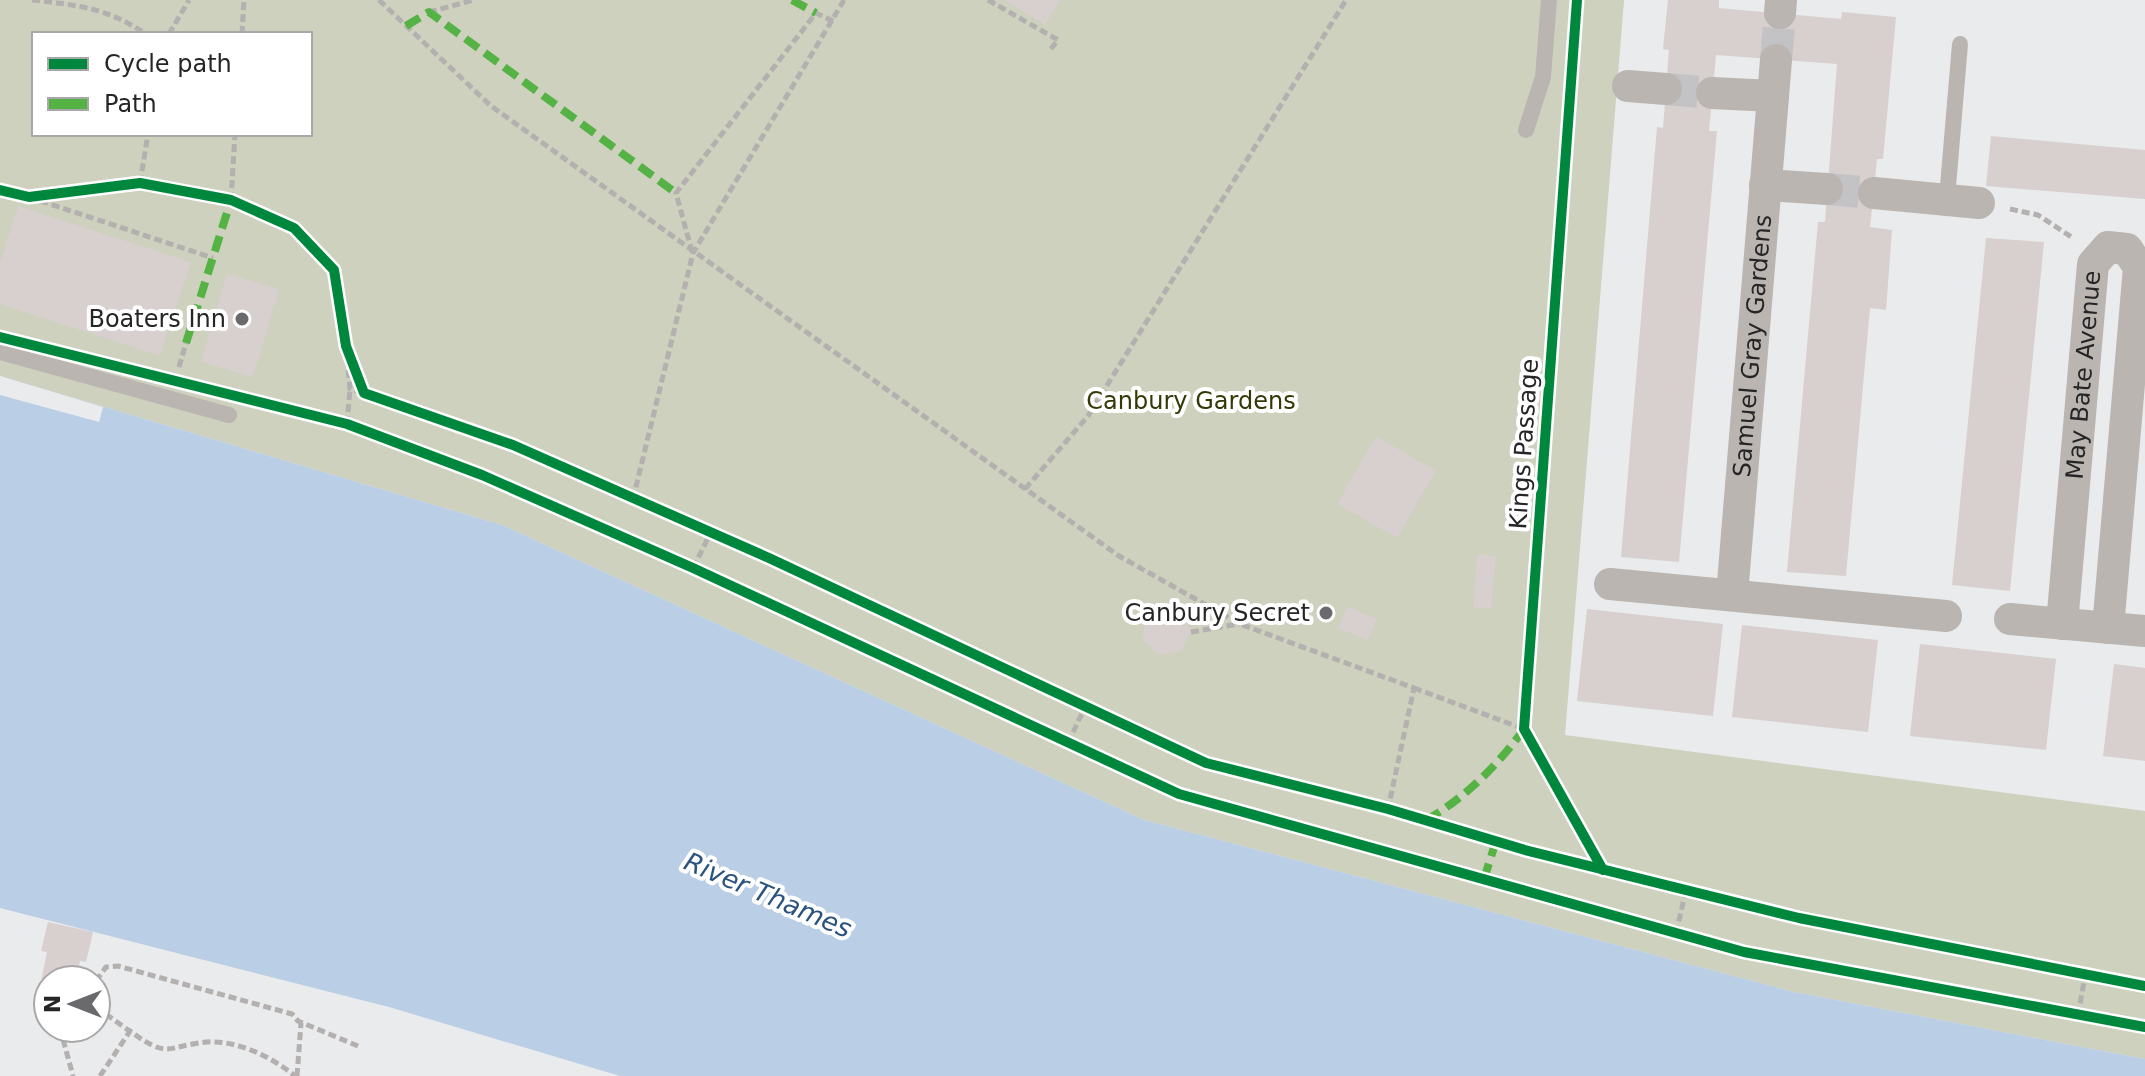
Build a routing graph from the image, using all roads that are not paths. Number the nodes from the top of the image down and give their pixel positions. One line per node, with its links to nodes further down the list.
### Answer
1 (1549, 0): 8 (lane)
2 (1960, 44): 12 (lane)
3 (1776, 60): 7 (street, Samuel Gray Gardens)
4 (1628, 86): 5 (street)
5 (1666, 89)
6 (1712, 93): 7 (street)
7 (1773, 96): 9 (street, Samuel Gray Gardens)
8 (1526, 130)
9 (1765, 185): 10 (street); 17 (street, Samuel Gray Gardens)
10 (1827, 189)
11 (1874, 193): 12 (street)
12 (1947, 198): 13 (street)
13 (1979, 203)
14 (0, 352): 15 (lane)
15 (229, 415)
16 (1610, 584): 17 (street)
17 (1732, 595): 18 (street)
18 (1946, 616)
19 (2010, 619): 20 (street)
20 (2062, 624): 21 (street); 21 (street, May Bate Avenue)
21 (2108, 628): 22 (street)
22 (2145, 631)

